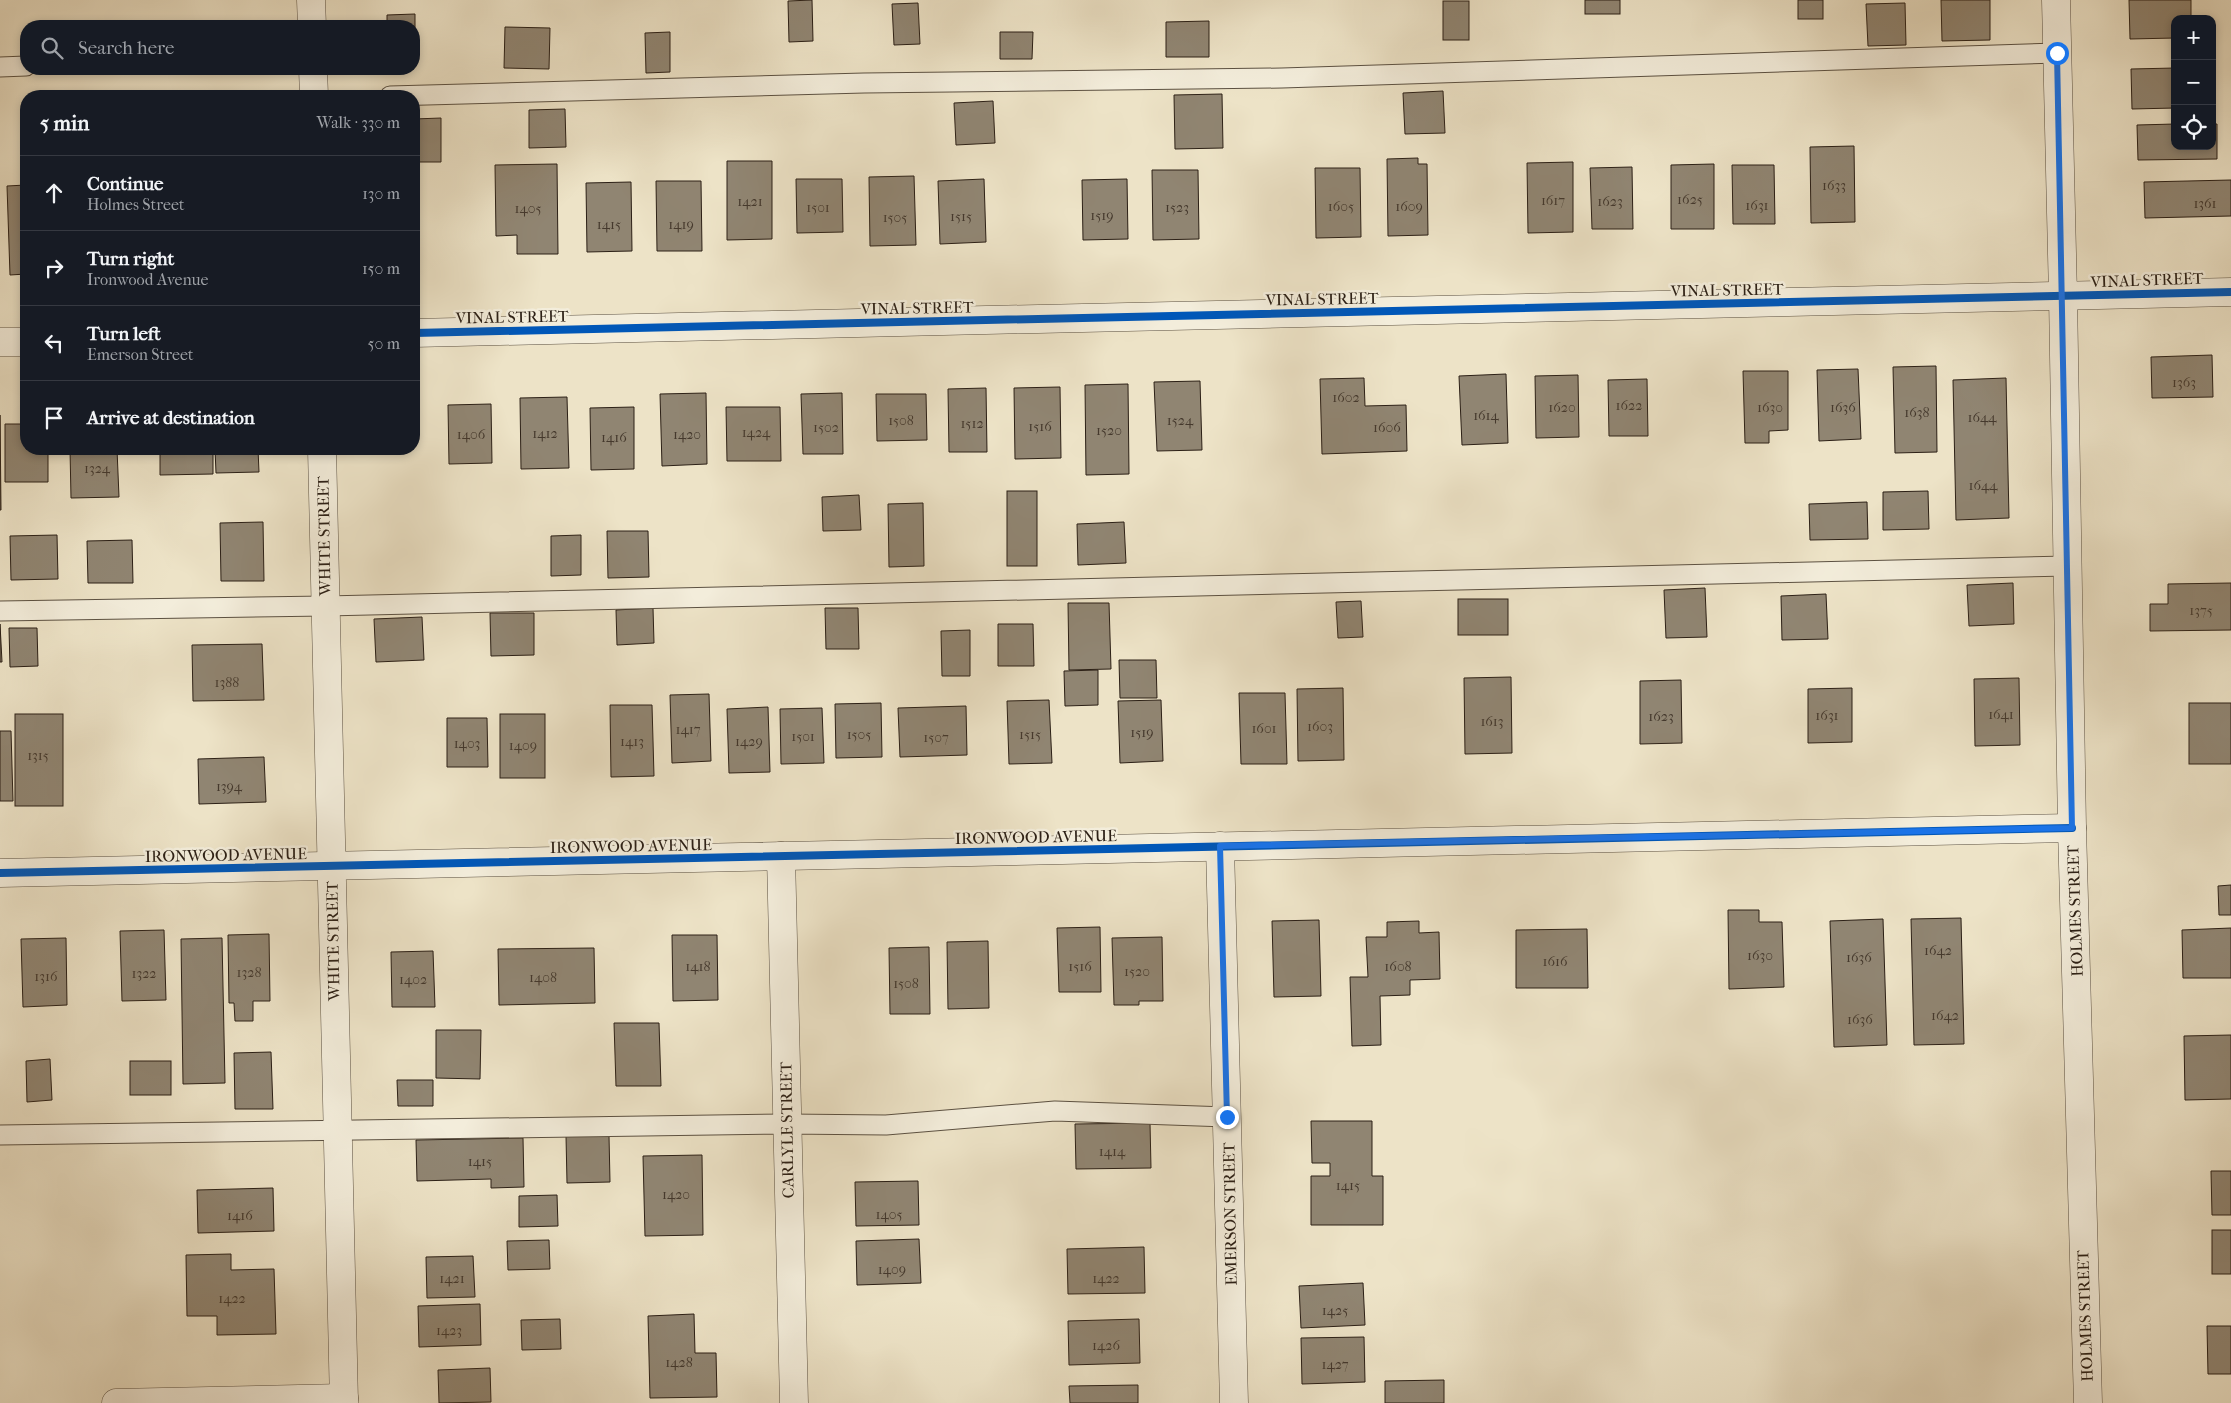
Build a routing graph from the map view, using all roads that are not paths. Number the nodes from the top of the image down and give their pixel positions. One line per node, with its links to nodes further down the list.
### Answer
1 (311, 0): 3 (street)
2 (2056, 0): 4 (street, HOLMES STREET)
3 (312, 20)
4 (2057, 53): 9 (lane); 11 (street, HOLMES STREET)
5 (20, 66): 6 (lane)
6 (0, 67)
7 (313, 75): 8 (street)
8 (314, 90)
9 (420, 95)
10 (2231, 292): 11 (street, VINAL STREET)
11 (2063, 296): 12 (street, VINAL STREET); 16 (street, HOLMES STREET)
12 (420, 333)
13 (0, 342): 14 (street)
14 (20, 342)
15 (322, 455): 17 (street, WHITE STREET)
16 (2068, 566): 17 (lane); 19 (street, HOLMES STREET)
17 (326, 606): 18 (lane); 22 (street, WHITE STREET)
18 (0, 611)
19 (2072, 828): 20 (street, IRONWOOD AVENUE); 32 (street, HOLMES STREET)
20 (1220, 846): 21 (street, IRONWOOD AVENUE); 24 (street, EMERSON STREET)
21 (781, 856): 22 (street, IRONWOOD AVENUE); 25 (street, CARLYLE STREET)
22 (332, 867): 23 (street, IRONWOOD AVENUE); 26 (street, WHITE STREET)
23 (0, 873)
24 (1227, 1117): 25 (lane); 31 (street, EMERSON STREET)
25 (787, 1124): 26 (lane); 30 (street, CARLYLE STREET)
26 (337, 1131): 27 (lane); 28 (street, WHITE STREET)
27 (0, 1136)
28 (344, 1400): 29 (street)
29 (116, 1403)
30 (794, 1403)
31 (1234, 1403)
32 (2088, 1403)

